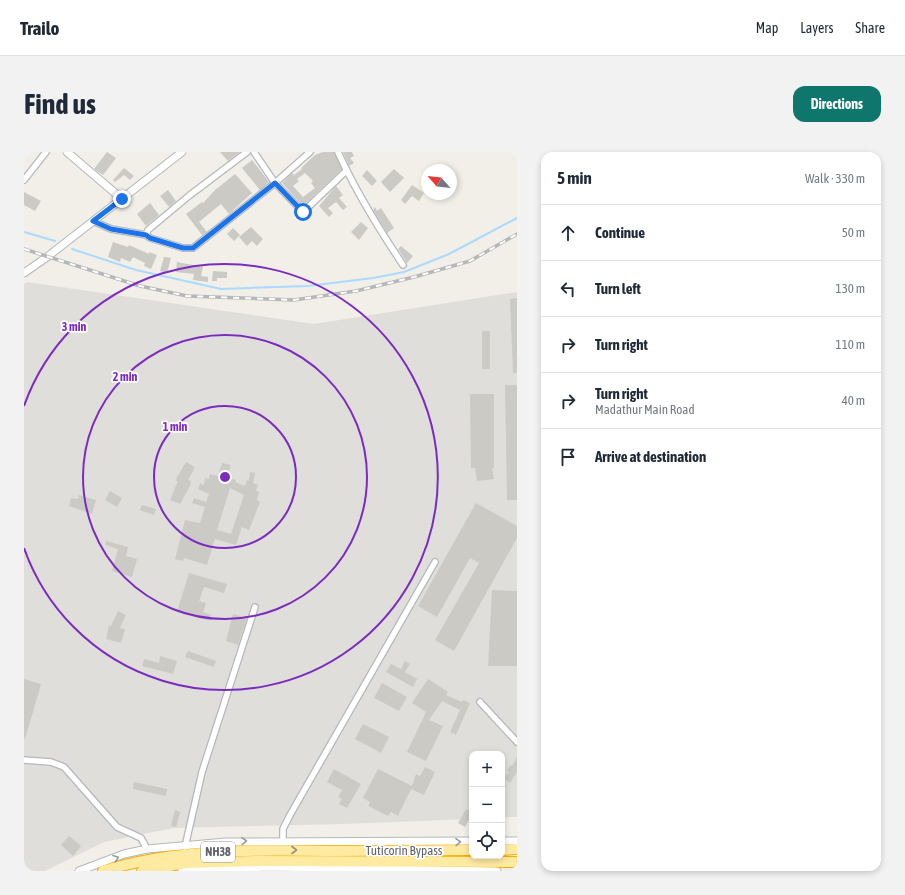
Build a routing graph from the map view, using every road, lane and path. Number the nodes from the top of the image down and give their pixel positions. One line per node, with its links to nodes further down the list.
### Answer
1 (46, 152): 9 (street)
2 (67, 152): 11 (street)
3 (182, 152): 11 (street)
4 (247, 152): 13 (street)
5 (254, 152): 10 (street)
6 (310, 152): 10 (street)
7 (338, 152): 8 (street)
8 (346, 171): 10 (street); 14 (street)
9 (24, 180)
10 (275, 183): 13 (street)
11 (122, 199): 12 (street)
12 (93, 221): 13 (street); 15 (street)
13 (146, 235)
14 (403, 266)
15 (24, 273)
16 (435, 562): 21 (street)
17 (254, 607): 25 (street)
18 (480, 702): 19 (street)
19 (517, 742)
20 (24, 760): 26 (street)
21 (284, 841): 24 (street, one-way to 24); 25 (street, one-way to 21)
22 (505, 841): 23 (street)
23 (517, 841)
24 (469, 842)
25 (185, 846): 26 (street)
26 (147, 849): 31 (street, one-way to 26)
27 (469, 850): 32 (highway, Tuticorin Bypass / NH38, one-way to 27)
28 (505, 850): 29 (highway)
29 (517, 850)
30 (517, 862): 33 (highway, Tuticorin Bypass / NH38)
31 (79, 871)
32 (103, 871)
33 (142, 871)
34 (182, 871): 35 (street)
35 (428, 871): 36 (street)
36 (497, 871)

